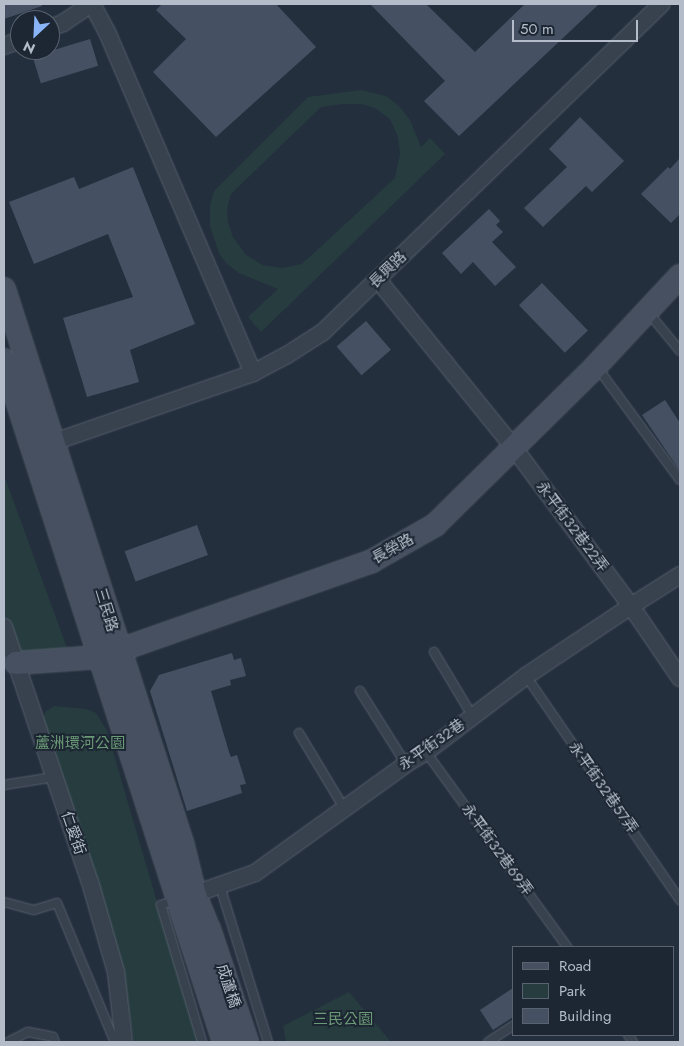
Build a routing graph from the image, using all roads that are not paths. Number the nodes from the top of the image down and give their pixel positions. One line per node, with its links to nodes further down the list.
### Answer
1 (91, 4): 3 (street); 11 (street)
2 (661, 4): 5 (street, 長興路)
3 (60, 24)
4 (680, 276): 7 (main road, 長榮路)
5 (378, 280): 11 (street, 長興路); 13 (street, 永平街32巷22弄)
6 (4, 289): 12 (main road, 三民路)
7 (646, 310): 8 (lane); 10 (main road, 長榮路)
8 (680, 351)
9 (4, 360): 19 (main road, 三民路)
10 (596, 366): 13 (main road, 長榮路); 14 (lane)
11 (252, 373): 12 (street, 長興路)
12 (54, 442): 19 (main road, 三民路)
13 (514, 448): 16 (street, 永平街32巷22弄); 19 (main road, 長榮路)
14 (680, 480)
15 (680, 575): 16 (street, 永平街32巷)
16 (630, 606): 21 (street, 永平街32巷); 22 (street, 永平街32巷22弄)
17 (4, 627): 20 (street, 仁愛街)
18 (434, 652): 24 (lane)
19 (109, 654): 20 (main road, 長榮路); 32 (main road, 三民路)
20 (16, 663): 28 (street, 仁愛街)
21 (526, 676): 24 (street, 永平街32巷); 33 (lane, 永平街32巷57弄)
22 (680, 678)
23 (360, 691): 27 (lane)
24 (473, 717): 26 (street, 永平街32巷)
25 (300, 733): 30 (lane)
26 (426, 752): 27 (street, 永平街32巷); 36 (lane, 永平街32巷69弄)
27 (406, 764): 30 (street, 永平街32巷)
28 (54, 777): 29 (lane); 41 (street, 仁愛街)
29 (4, 785)
30 (344, 808): 31 (street, 永平街32巷)
31 (220, 886): 32 (street, 永平街32巷); 45 (lane)
32 (186, 897): 35 (main road, 三民路); 42 (lane)
33 (680, 900)
34 (4, 902): 40 (lane)
35 (200, 934): 43 (main road, 成蘆橋); 44 (main road, 成蘆橋)
36 (566, 946)
37 (512, 1027): 46 (lane)
38 (8, 1042): 39 (lane)
39 (55, 1042)
40 (114, 1042)
41 (124, 1042)
42 (202, 1042)
43 (224, 1042)
44 (247, 1042)
45 (268, 1042)
46 (488, 1042)

